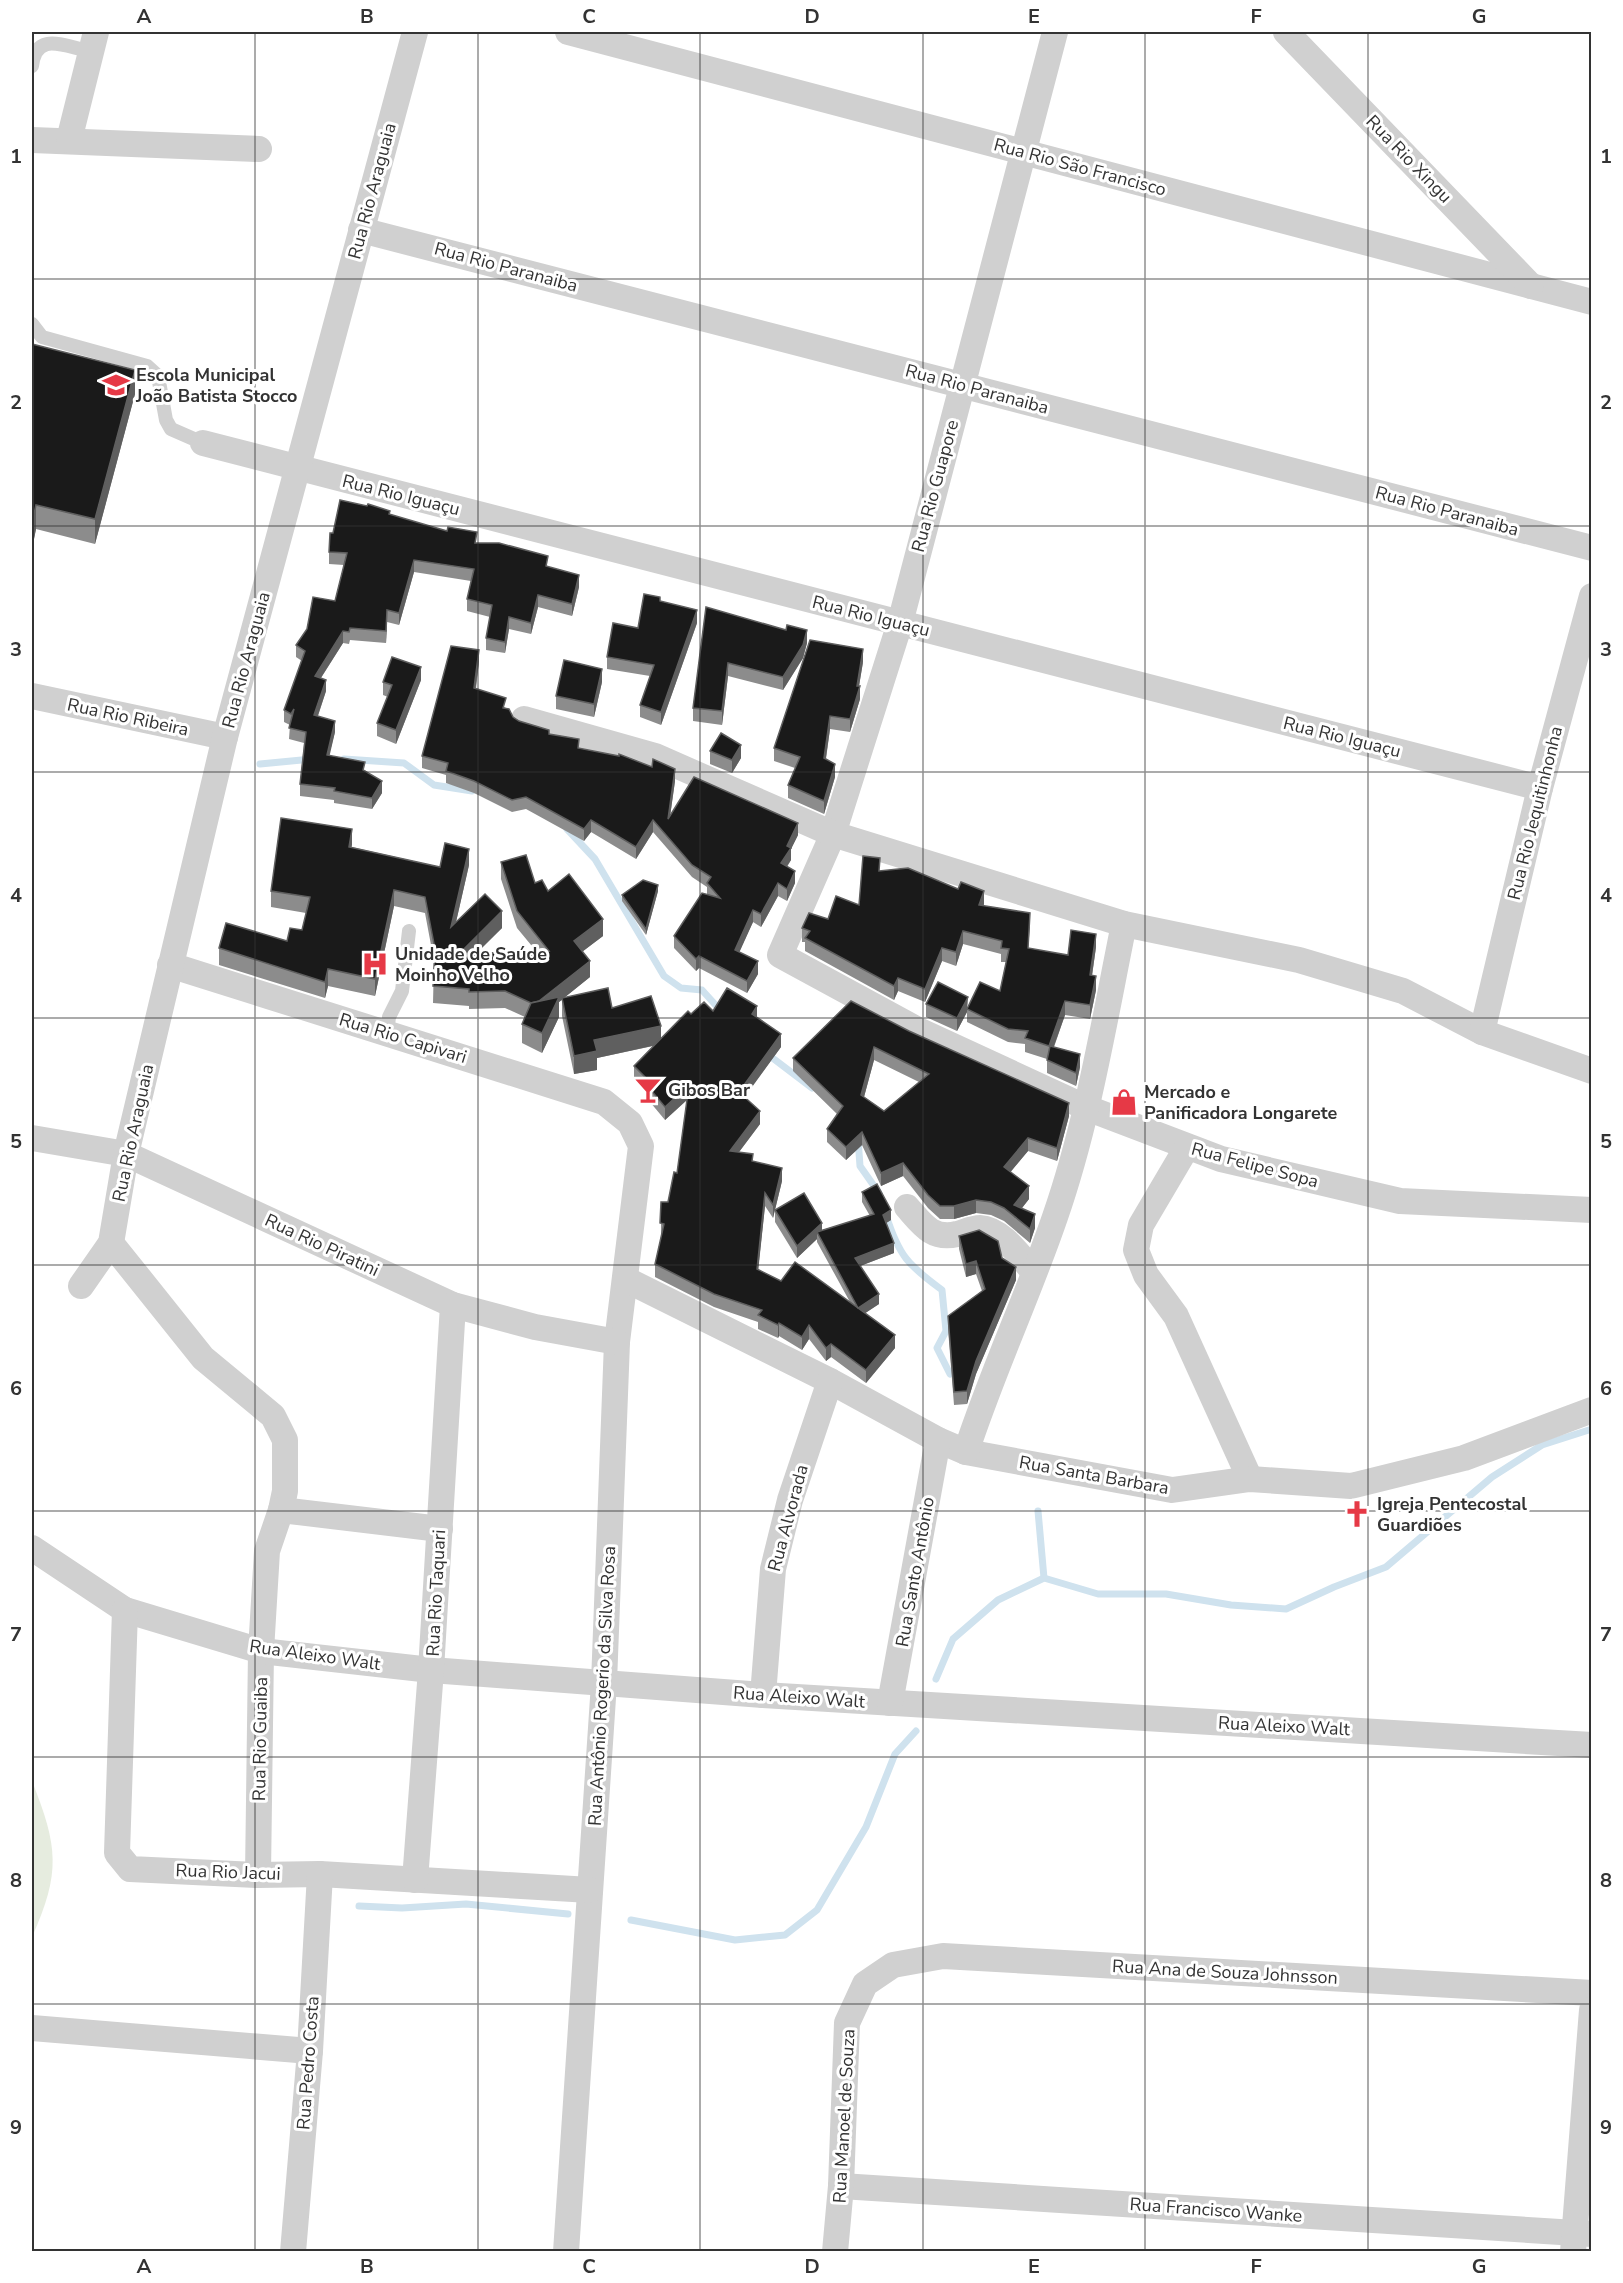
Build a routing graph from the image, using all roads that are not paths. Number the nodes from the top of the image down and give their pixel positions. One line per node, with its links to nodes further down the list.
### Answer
1 (415, 32): 11 (street, Rua Rio Araguaia)
2 (568, 32): 10 (street, Rua Rio São Francisco)
3 (1055, 32): 10 (street, Rua Rio Guapore)
4 (1286, 32): 12 (street, Rua Rio Xingu)
5 (93, 41): 6 (lane); 8 (street)
6 (32, 66)
7 (32, 140): 8 (street)
8 (69, 140): 9 (street)
9 (260, 149)
10 (1022, 152): 12 (street, Rua Rio São Francisco); 15 (street, Rua Rio Guapore)
11 (362, 230): 15 (street, Rua Rio Paranaiba); 17 (street, Rua Rio Araguaia)
12 (1531, 286): 13 (street, Rua Rio São Francisco)
13 (1592, 302)
14 (32, 324): 16 (lane)
15 (962, 385): 18 (street, Rua Rio Paranaiba); 20 (street, Rua Rio Guapore)
16 (203, 443): 17 (street, Rua Rio Iguaçu)
17 (297, 469): 20 (street, Rua Rio Iguaçu); 23 (street, Rua Rio Araguaia)
18 (1592, 548)
19 (1592, 596): 24 (street, Rua Rio Jequitinhonha)
20 (900, 623): 24 (street, Rua Rio Iguaçu); 25 (street, Rua Rio Guapore)
21 (32, 696): 23 (street, Rua Rio Ribeira)
22 (524, 719): 25 (street)
23 (225, 737): 29 (street, Rua Rio Araguaia)
24 (1540, 788): 30 (street, Rua Rio Jequitinhonha)
25 (834, 834): 26 (street); 28 (street, Rua Rio Guapore)
26 (1124, 924): 30 (street); 33 (street)
27 (409, 931): 31 (lane)
28 (780, 955): 33 (street, Rua Felipe Sopa)
29 (170, 965): 31 (street, Rua Rio Capivari); 37 (street, Rua Rio Araguaia)
30 (1482, 1032): 32 (street)
31 (387, 1034): 34 (street, Rua Rio Capivari)
32 (1592, 1071)
33 (1087, 1108): 36 (street, Rua Felipe Sopa); 41 (street)
34 (630, 1123): 42 (street, Rua Antônio Rogerio da Silva Rosa)
35 (32, 1138): 37 (street, Rua Rio Piratini)
36 (1187, 1147): 39 (street, Rua Felipe Sopa); 50 (street)
37 (126, 1154): 40 (street, Rua Rio Araguaia); 44 (street, Rua Rio Piratini)
38 (908, 1207): 41 (street)
39 (1592, 1210)
40 (111, 1243): 43 (street, Rua Rio Araguaia); 51 (street, Rua Rio Guaiba)
41 (1034, 1272): 49 (street)
42 (625, 1279): 45 (street, Rua Antônio Rogerio da Silva Rosa); 46 (street, Rua Santa Barbara)
43 (81, 1286)
44 (453, 1305): 45 (street, Rua Rio Piratini); 52 (street, Rua Rio Taquari)
45 (617, 1342): 57 (street, Rua Antônio Rogerio da Silva Rosa)
46 (830, 1381): 48 (street, Rua Santa Barbara); 58 (street, Rua Alvorada)
47 (1592, 1410): 50 (street, Rua Santa Barbara)
48 (938, 1440): 49 (street, Rua Santa Barbara); 59 (street, Rua Santo Antônio)
49 (966, 1452): 50 (street, Rua Santa Barbara)
50 (1250, 1479)
51 (281, 1510): 52 (street); 55 (street, Rua Rio Guaiba)
52 (440, 1529): 56 (street, Rua Rio Taquari)
53 (32, 1548): 54 (street, Rua Aleixo Walt)
54 (125, 1610): 55 (street, Rua Aleixo Walt); 62 (street, Rua Rio Jacui)
55 (261, 1651): 56 (street, Rua Aleixo Walt); 62 (street, Rua Rio Guaiba)
56 (431, 1670): 57 (street, Rua Aleixo Walt); 63 (street, Rua Rio Taquari)
57 (604, 1683): 58 (street, Rua Aleixo Walt); 64 (street, Rua Antônio Rogerio da Silva Rosa)
58 (763, 1695): 59 (street, Rua Aleixo Walt)
59 (890, 1703): 60 (street, Rua Aleixo Walt)
60 (1592, 1744)
61 (320, 1874): 62 (street, Rua Rio Jacui); 63 (street, Rua Rio Jacui); 69 (street, Rua Pedro Costa)
62 (258, 1875)
63 (415, 1880): 64 (street, Rua Rio Jacui)
64 (590, 1890): 73 (street, Rua Antônio Rogerio da Silva Rosa)
65 (865, 1984): 66 (street, Rua Ana de Souza Johnsson); 70 (street, Rua Manoel de Souza)
66 (1592, 1994)
67 (1592, 2010): 71 (street)
68 (32, 2028): 69 (street)
69 (310, 2051): 72 (street, Rua Pedro Costa)
70 (841, 2186): 71 (street, Rua Francisco Wanke); 74 (street, Rua Manoel de Souza)
71 (1580, 2239)
72 (293, 2252)
73 (566, 2252)
74 (835, 2252)

